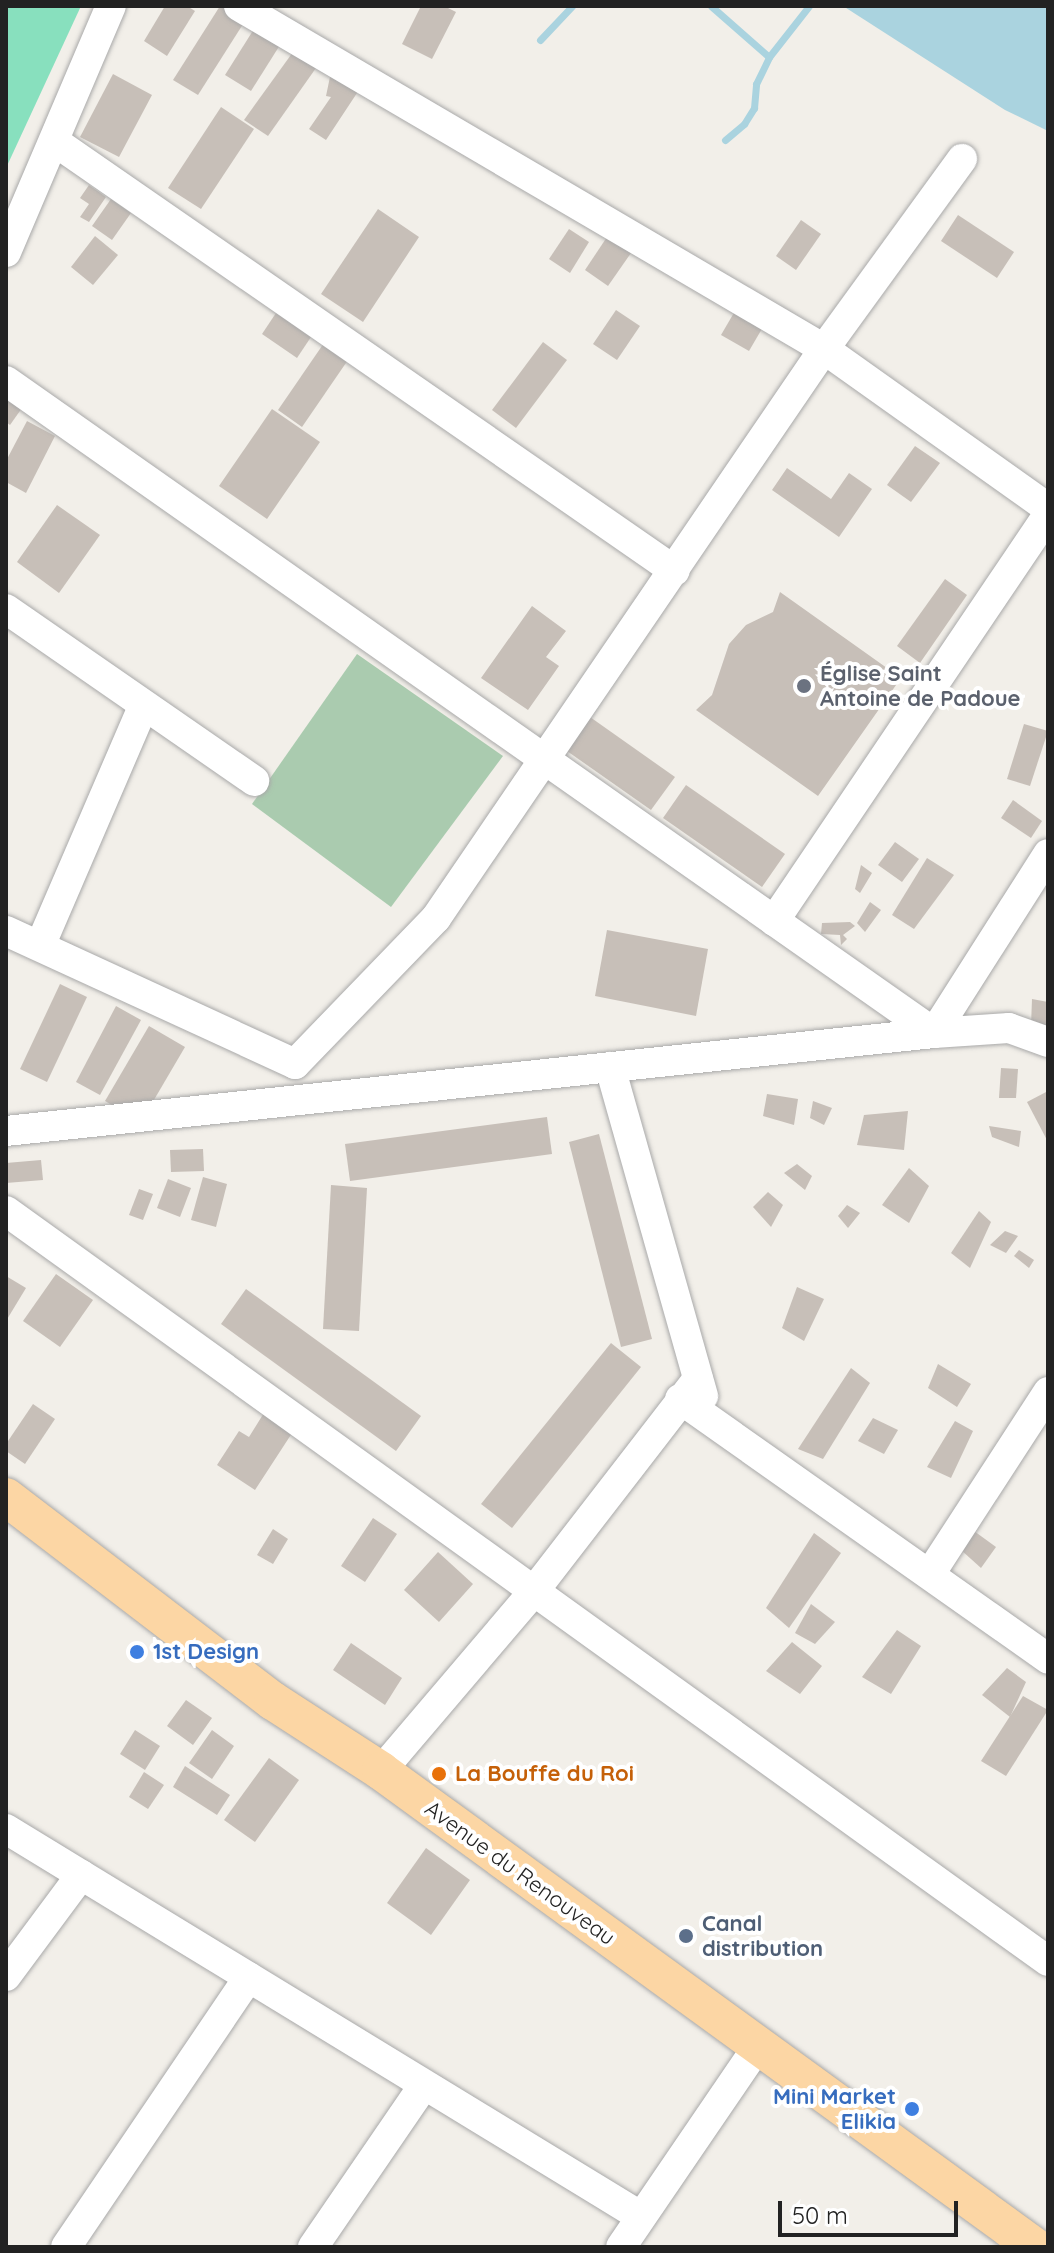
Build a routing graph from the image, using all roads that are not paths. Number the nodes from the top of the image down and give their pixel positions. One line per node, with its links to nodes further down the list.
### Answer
1 (111, 6): 3 (street)
2 (239, 6): 6 (street)
3 (54, 141): 5 (street); 10 (street)
4 (962, 159): 6 (street)
5 (6, 252)
6 (824, 349): 8 (street); 10 (street)
7 (6, 381): 13 (street)
8 (1048, 508)
9 (1048, 515): 16 (street)
10 (675, 571): 13 (street)
11 (6, 609): 12 (street)
12 (144, 705): 14 (street); 18 (street)
13 (544, 759): 16 (street); 18 (street)
14 (254, 781)
15 (1048, 854): 19 (street)
16 (774, 921): 19 (street)
17 (6, 931): 18 (street)
18 (40, 946)
19 (934, 1033): 20 (street); 21 (street)
20 (1048, 1042)
21 (610, 1067): 22 (street); 24 (street)
22 (6, 1131)
23 (6, 1211): 28 (street)
24 (689, 1389): 27 (street); 28 (street)
25 (1048, 1394): 27 (street)
26 (6, 1497): 30 (main road, Avenue du Renouveau)
27 (930, 1574): 29 (street)
28 (534, 1591): 30 (street); 33 (street)
29 (1048, 1659)
30 (381, 1771): 36 (main road, Avenue du Renouveau)
31 (6, 1829): 32 (street)
32 (81, 1875): 34 (street); 35 (street)
33 (1048, 1961)
34 (6, 1976)
35 (249, 1977): 37 (street); 39 (street)
36 (757, 2048): 38 (street); 42 (main road, Avenue du Renouveau)
37 (424, 2085): 38 (street); 40 (street)
38 (640, 2216): 41 (street)
39 (66, 2247)
40 (313, 2247)
41 (621, 2247)
42 (1035, 2247)

